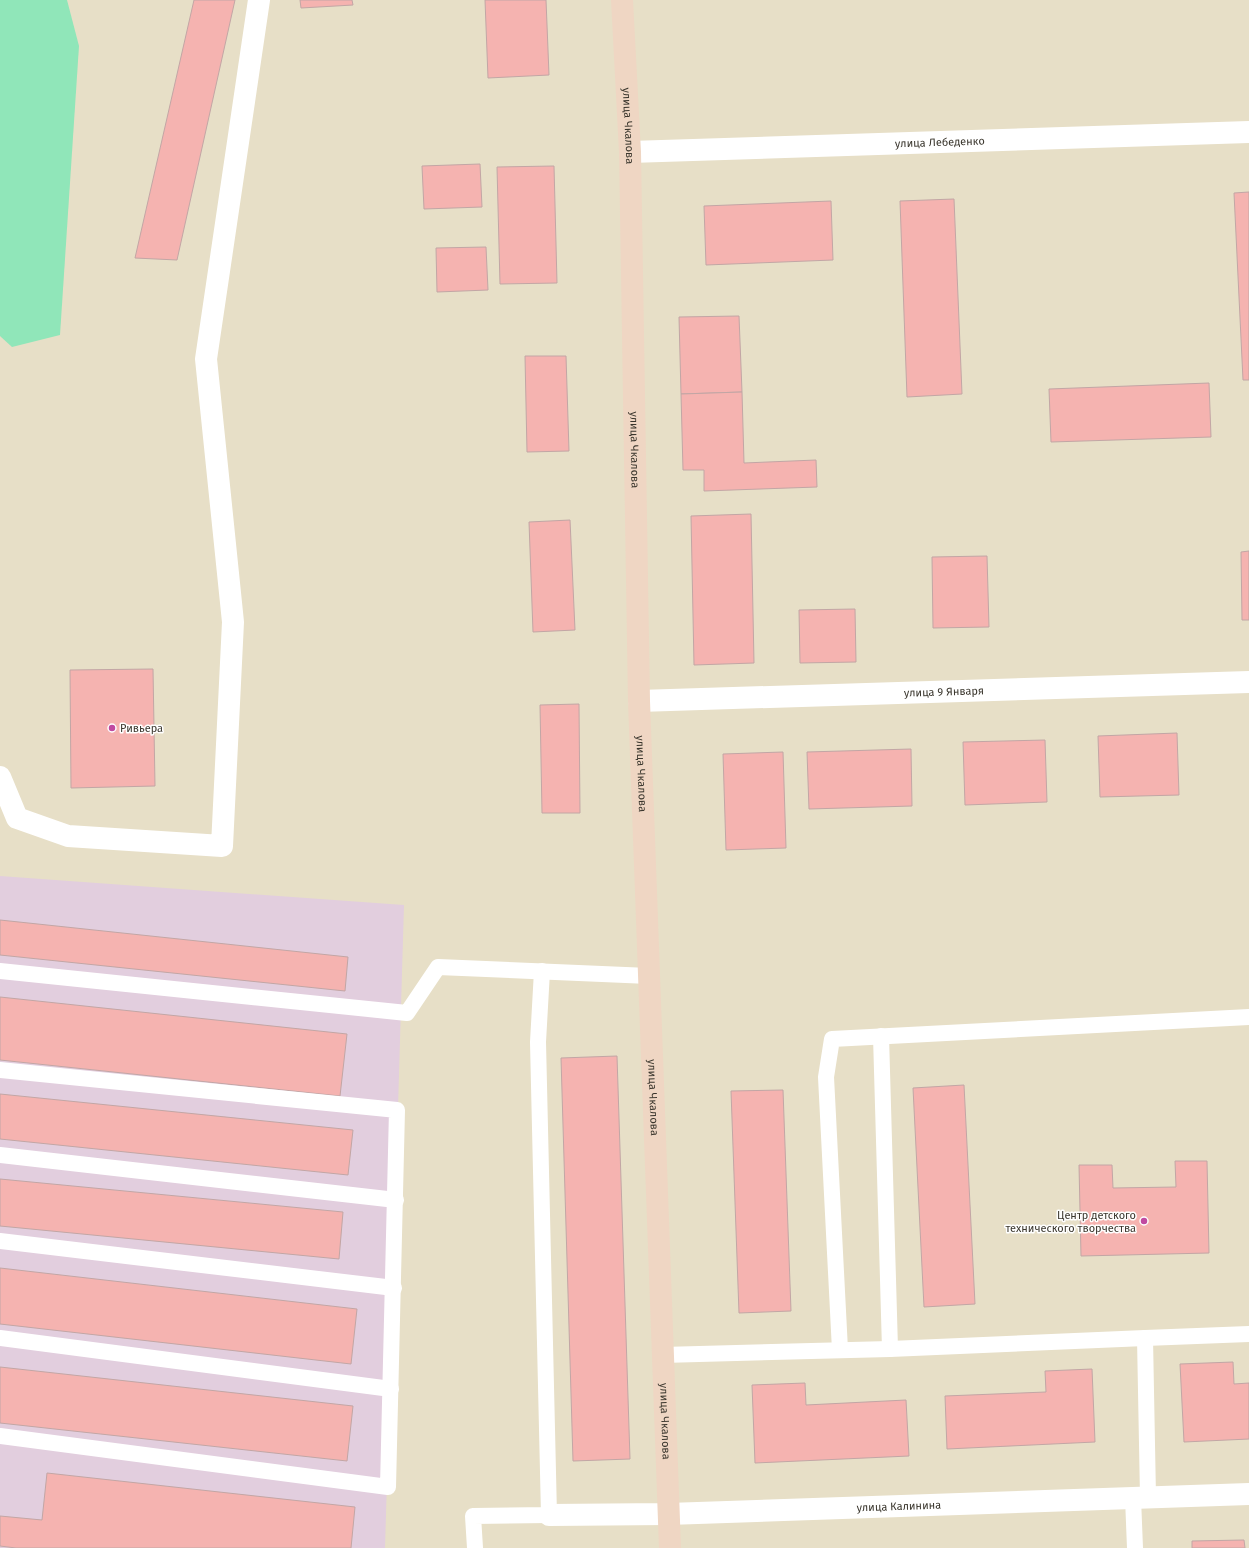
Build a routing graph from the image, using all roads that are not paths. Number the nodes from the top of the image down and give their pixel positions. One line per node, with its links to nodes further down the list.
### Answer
1 (259, 0): 7 (street)
2 (622, 0): 4 (street, улица Чкалова)
3 (1249, 132): 4 (street, улица Лебеденко)
4 (630, 152): 6 (street, улица Чкалова)
5 (1249, 682): 6 (street, улица 9 Января)
6 (639, 701): 10 (street, улица Чкалова)
7 (0, 778)
8 (0, 970): 9 (lane)
9 (542, 971): 10 (lane); 29 (lane)
10 (649, 976): 23 (street, улица Чкалова)
11 (1249, 1017): 12 (lane)
12 (881, 1036): 21 (lane); 22 (lane)
13 (0, 1070): 15 (lane)
14 (0, 1155): 15 (lane)
15 (396, 1200): 17 (lane)
16 (0, 1241): 17 (lane)
17 (394, 1288): 24 (lane)
18 (1249, 1334): 20 (lane)
19 (0, 1338): 24 (lane)
20 (1145, 1338): 21 (lane); 27 (lane)
21 (890, 1349): 22 (lane)
22 (840, 1350): 23 (lane)
23 (662, 1355): 28 (street, улица Чкалова)
24 (391, 1390): 25 (lane)
25 (0, 1436)
26 (1249, 1494): 27 (street, улица Калинина)
27 (1140, 1497): 28 (street, улица Калинина); 32 (lane)
28 (668, 1514): 29 (street, улица Калинина); 31 (street, улица Чкалова)
29 (549, 1515): 30 (lane)
30 (475, 1548)
31 (670, 1548)
32 (1135, 1548)

